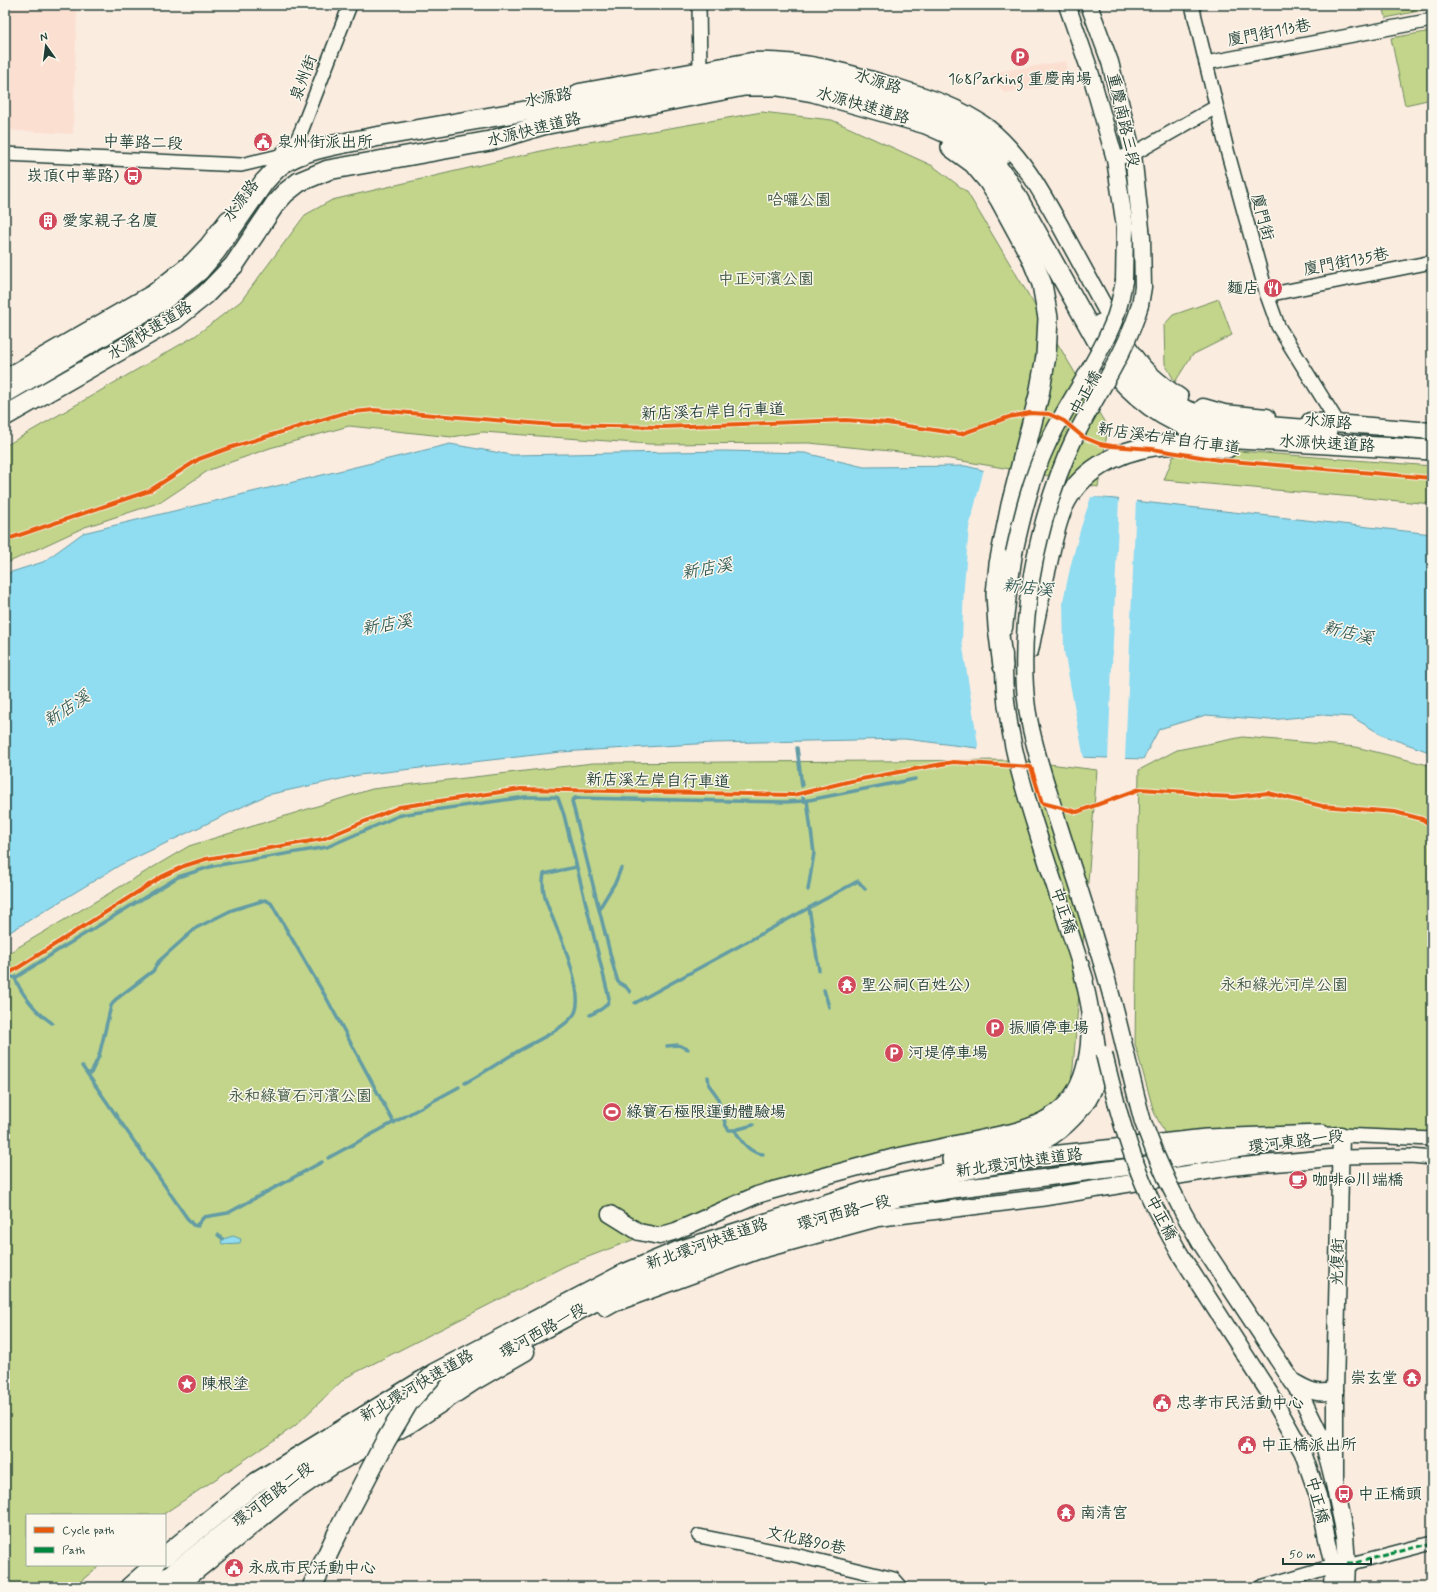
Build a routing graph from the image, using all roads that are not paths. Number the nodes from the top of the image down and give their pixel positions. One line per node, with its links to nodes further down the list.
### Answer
1 (350, 5): 16 (street, 泉州街)
2 (699, 5): 8 (street)
3 (1067, 5): 15 (main road, 重慶南路三段)
4 (1089, 5): 14 (main road, 重慶南路三段)
5 (1192, 5): 7 (street, 廈門街)
6 (1432, 20): 7 (street, 廈門街113巷)
7 (1206, 63): 10 (street, 廈門街)
8 (700, 70): 16 (main road, 水源路); 20 (main road, 水源路)
9 (841, 99): 11 (highway, 水源快速道路); 20 (highway, 水源快速道路); 33 (highway)
10 (1216, 107): 14 (street); 21 (street, 廈門街)
11 (543, 125): 13 (highway); 25 (highway, 水源快速道路)
12 (5, 154): 16 (street, 中華路二段)
13 (321, 154): 16 (highway, 水源快速道路); 20 (highway, 水源快速道路)
14 (1133, 154): 15 (street); 18 (main road, 重慶南路三段)
15 (1115, 159): 17 (main road, 重慶南路三段)
16 (284, 164): 22 (main road, 水源路); 23 (highway, 水源快速道路); 24 (highway, 水源快速道路)
17 (1125, 227): 33 (main road, 中正橋, bridge)
18 (1142, 238): 32 (main road, 中正橋, bridge)
19 (1432, 262): 21 (street, 廈門街135巷)
20 (1077, 281): 27 (highway)
21 (1267, 295): 26 (street, 廈門街)
22 (5, 378)
23 (5, 394)
24 (5, 411)
25 (5, 416)
26 (1338, 423): 27 (main road, 水源路); 28 (main road, 水源路)
27 (1223, 425): 29 (highway, 水源快速道路); 30 (highway, 水源快速道路)
28 (1432, 431)
29 (1432, 438)
30 (1432, 450)
31 (1432, 460): 32 (highway, bridge)
32 (1025, 665): 46 (main road, 中正橋, bridge)
33 (1003, 666): 34 (main road, 中正橋)
34 (1081, 968): 35 (main road); 54 (main road, 中正橋, bridge)
35 (1091, 1018): 43 (main road); 44 (highway)
36 (1341, 1135): 37 (main road, 環河東路一段); 38 (street, 環河東路一段); 40 (main road, 光復街)
37 (1322, 1136): 39 (main road, 環河東路一段); 44 (highway, 新北環河快速道路)
38 (1432, 1139)
39 (1185, 1157): 48 (main road, 環河西路一段)
40 (1341, 1157): 41 (street, 環河東路一段); 42 (main road, 環河東路一段); 47 (main road, 光復街)
41 (1432, 1158)
42 (1192, 1173): 49 (main road, 環河西路一段)
43 (610, 1214)
44 (678, 1251): 45 (highway, 新北環河快速道路)
45 (435, 1373): 53 (highway, 新北環河快速道路, bridge); 59 (highway, bridge)
46 (1292, 1381): 47 (main road); 50 (main road, 中正橋)
47 (1335, 1390): 50 (main road, 光復街)
48 (399, 1412): 57 (main road, 環河西路二段)
49 (409, 1425): 58 (main road, 環河西路二段)
50 (1335, 1488): 54 (main road)
51 (700, 1536): 60 (street, 文化路90巷)
52 (1432, 1542): 54 (street)
53 (166, 1555)
54 (1340, 1565): 61 (street); 62 (main road); 63 (main road)
55 (154, 1566): 56 (highway)
56 (130, 1587)
57 (154, 1587)
58 (177, 1587)
59 (312, 1587)
60 (901, 1587)
61 (1261, 1587)
62 (1332, 1587)
63 (1346, 1587)

